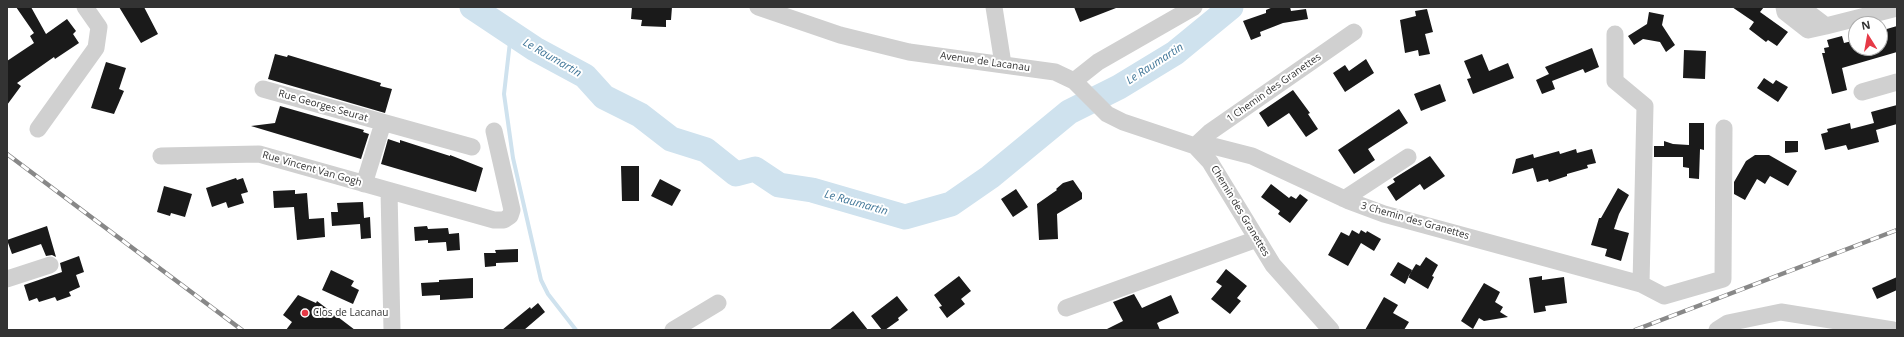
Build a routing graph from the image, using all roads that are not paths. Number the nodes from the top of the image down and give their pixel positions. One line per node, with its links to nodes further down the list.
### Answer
1 (86, 7): 19 (street)
2 (758, 7): 11 (street, Avenue de Lacanau)
3 (994, 7): 11 (street)
4 (1194, 7): 12 (street)
5 (1784, 7): 8 (street)
6 (1801, 7): 8 (street)
7 (1897, 8): 8 (street)
8 (1826, 26)
9 (1354, 32): 21 (street, 1 Chemin des Granettes)
10 (1616, 34): 31 (street)
11 (1003, 64): 12 (street, Avenue de Lacanau)
12 (1074, 81): 16 (street, Avenue de Lacanau)
13 (1897, 82): 15 (street)
14 (263, 89): 17 (street, Rue Georges Seurat)
15 (1862, 92)
16 (1107, 114): 21 (street, Chemin des Granettes)
17 (383, 122): 22 (street, Rue Georges Seurat); 25 (street)
18 (1724, 128): 31 (street, 3 Chemin des Granettes)
19 (38, 130)
20 (494, 131): 26 (street, Rue Vincent Van Gogh)
21 (1195, 146): 27 (street, 3 Chemin des Granettes); 28 (street, Chemin des Granettes)
22 (472, 147)
23 (161, 156): 25 (street, Rue Vincent Van Gogh)
24 (1408, 157): 27 (street)
25 (364, 184): 26 (street, Rue Vincent Van Gogh)
26 (389, 191): 35 (street)
27 (1344, 198): 31 (street, 3 Chemin des Granettes)
28 (1257, 239): 33 (street); 37 (street, Chemin des Granettes)
29 (50, 265): 30 (street)
30 (7, 279)
31 (1641, 284)
32 (718, 303): 36 (street)
33 (1066, 308)
34 (1875, 328): 38 (street); 39 (street)
35 (392, 330)
36 (673, 330)
37 (1331, 330)
38 (1717, 330)
39 (1893, 330)

